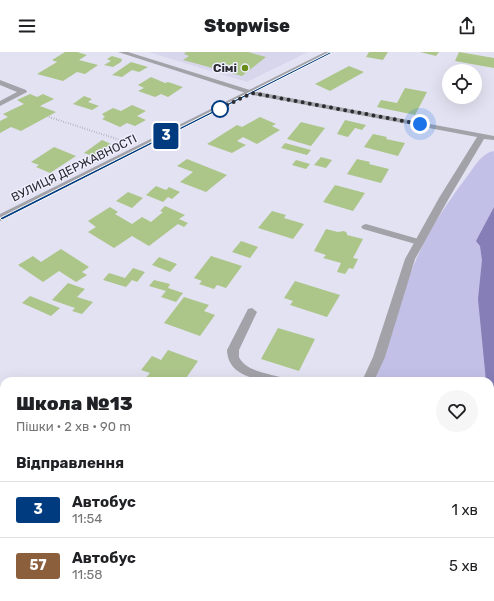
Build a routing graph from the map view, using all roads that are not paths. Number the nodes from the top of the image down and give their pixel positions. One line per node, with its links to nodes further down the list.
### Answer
1 (121, 52): 4 (street)
2 (330, 52): 4 (street, ВУЛИЦЯ ДЕРЖАВНОСТІ)
3 (0, 82): 5 (street)
4 (252, 93): 6 (street); 8 (street, ВУЛИЦЯ ДЕРЖАВНОСТІ)
5 (0, 104)
6 (482, 136): 7 (street); 10 (street)
7 (494, 138)
8 (0, 218)
9 (366, 227): 10 (street)
10 (419, 242): 13 (street)
11 (252, 312): 12 (street)
12 (267, 377)
13 (370, 377)

